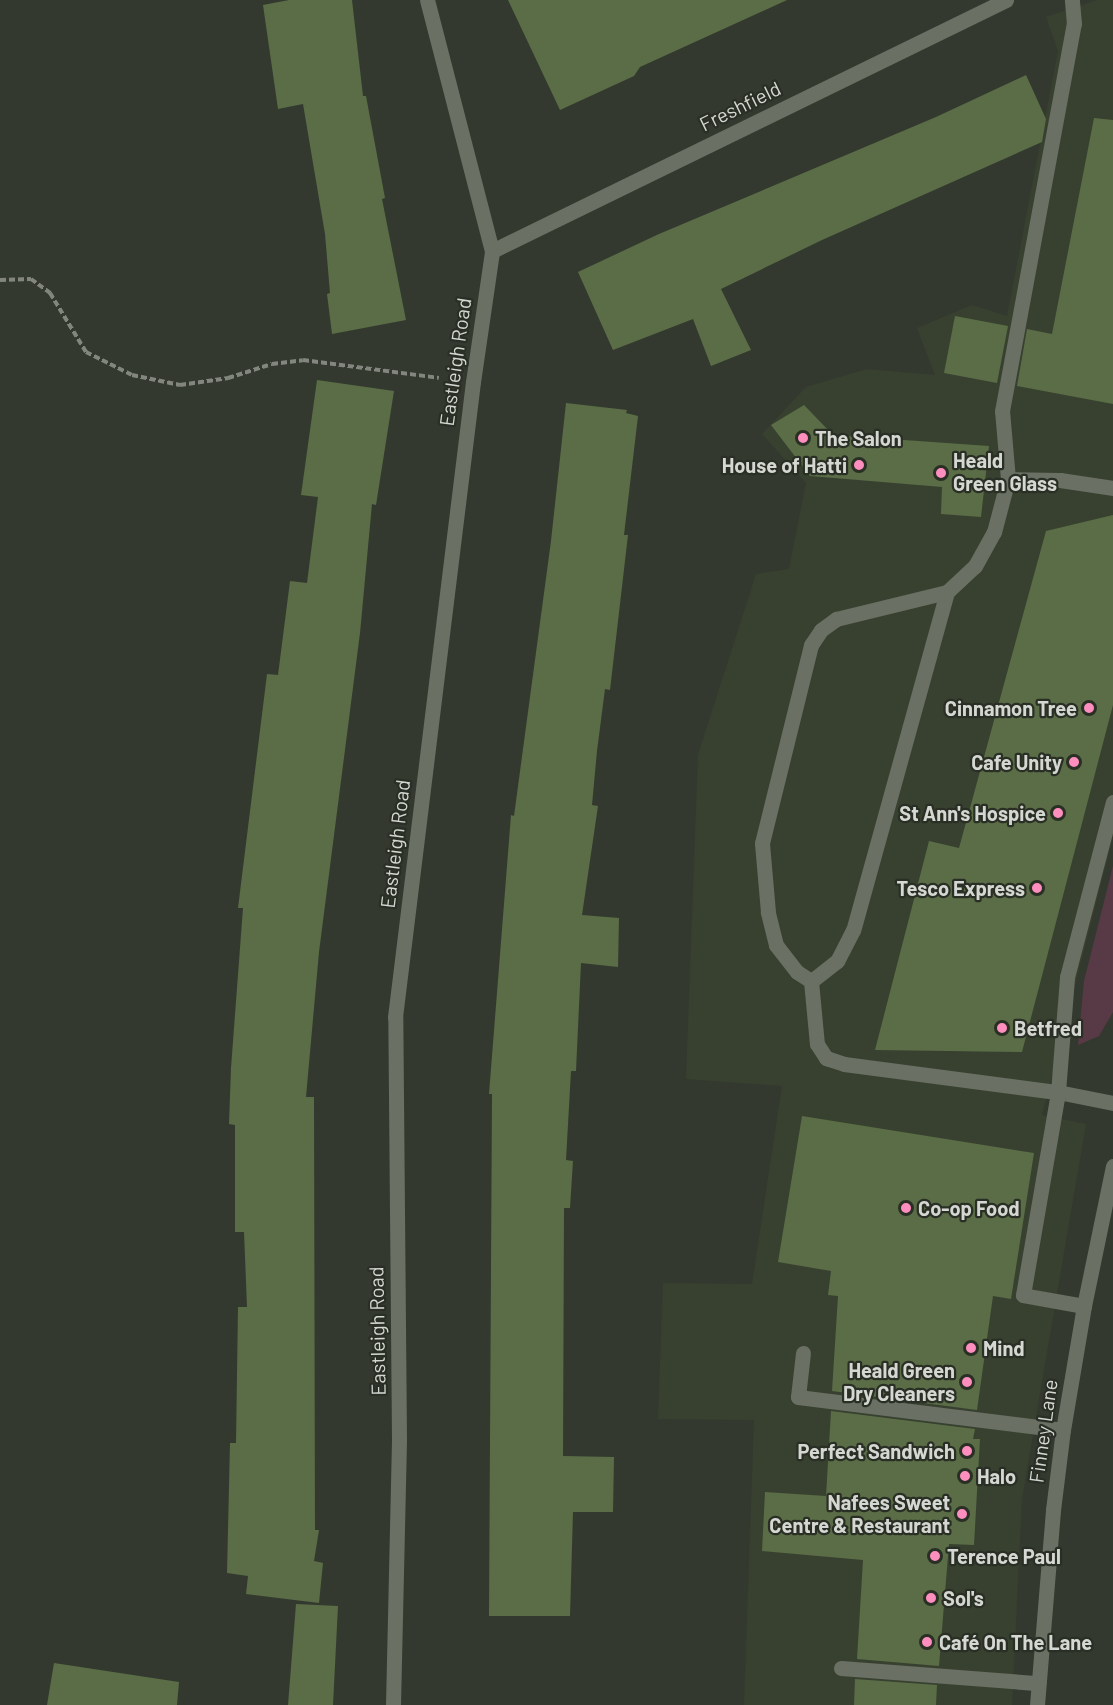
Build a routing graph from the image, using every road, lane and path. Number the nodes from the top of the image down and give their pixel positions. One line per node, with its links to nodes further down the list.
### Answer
1 (427, 0): 4 (street, Eastleigh Road)
2 (1072, 0): 7 (street)
3 (1002, 1): 4 (street, Freshfield)
4 (492, 250): 6 (street, Eastleigh Road)
5 (0, 280): 6 (path)
6 (473, 382): 20 (street, Eastleigh Road)
7 (1008, 479): 8 (street); 9 (street)
8 (1113, 488)
9 (946, 592): 11 (street); 11 (street)
10 (1113, 802): 12 (street)
11 (811, 981): 12 (street)
12 (1058, 1092): 13 (street); 15 (street)
13 (1113, 1103)
14 (1113, 1166): 15 (street, Finney Lane)
15 (1084, 1306): 17 (street, Finney Lane)
16 (803, 1353): 17 (street)
17 (1063, 1430): 19 (street, Finney Lane)
18 (842, 1668): 19 (street)
19 (1038, 1683): 21 (street, Finney Lane)
20 (393, 1705)
21 (1037, 1705)

